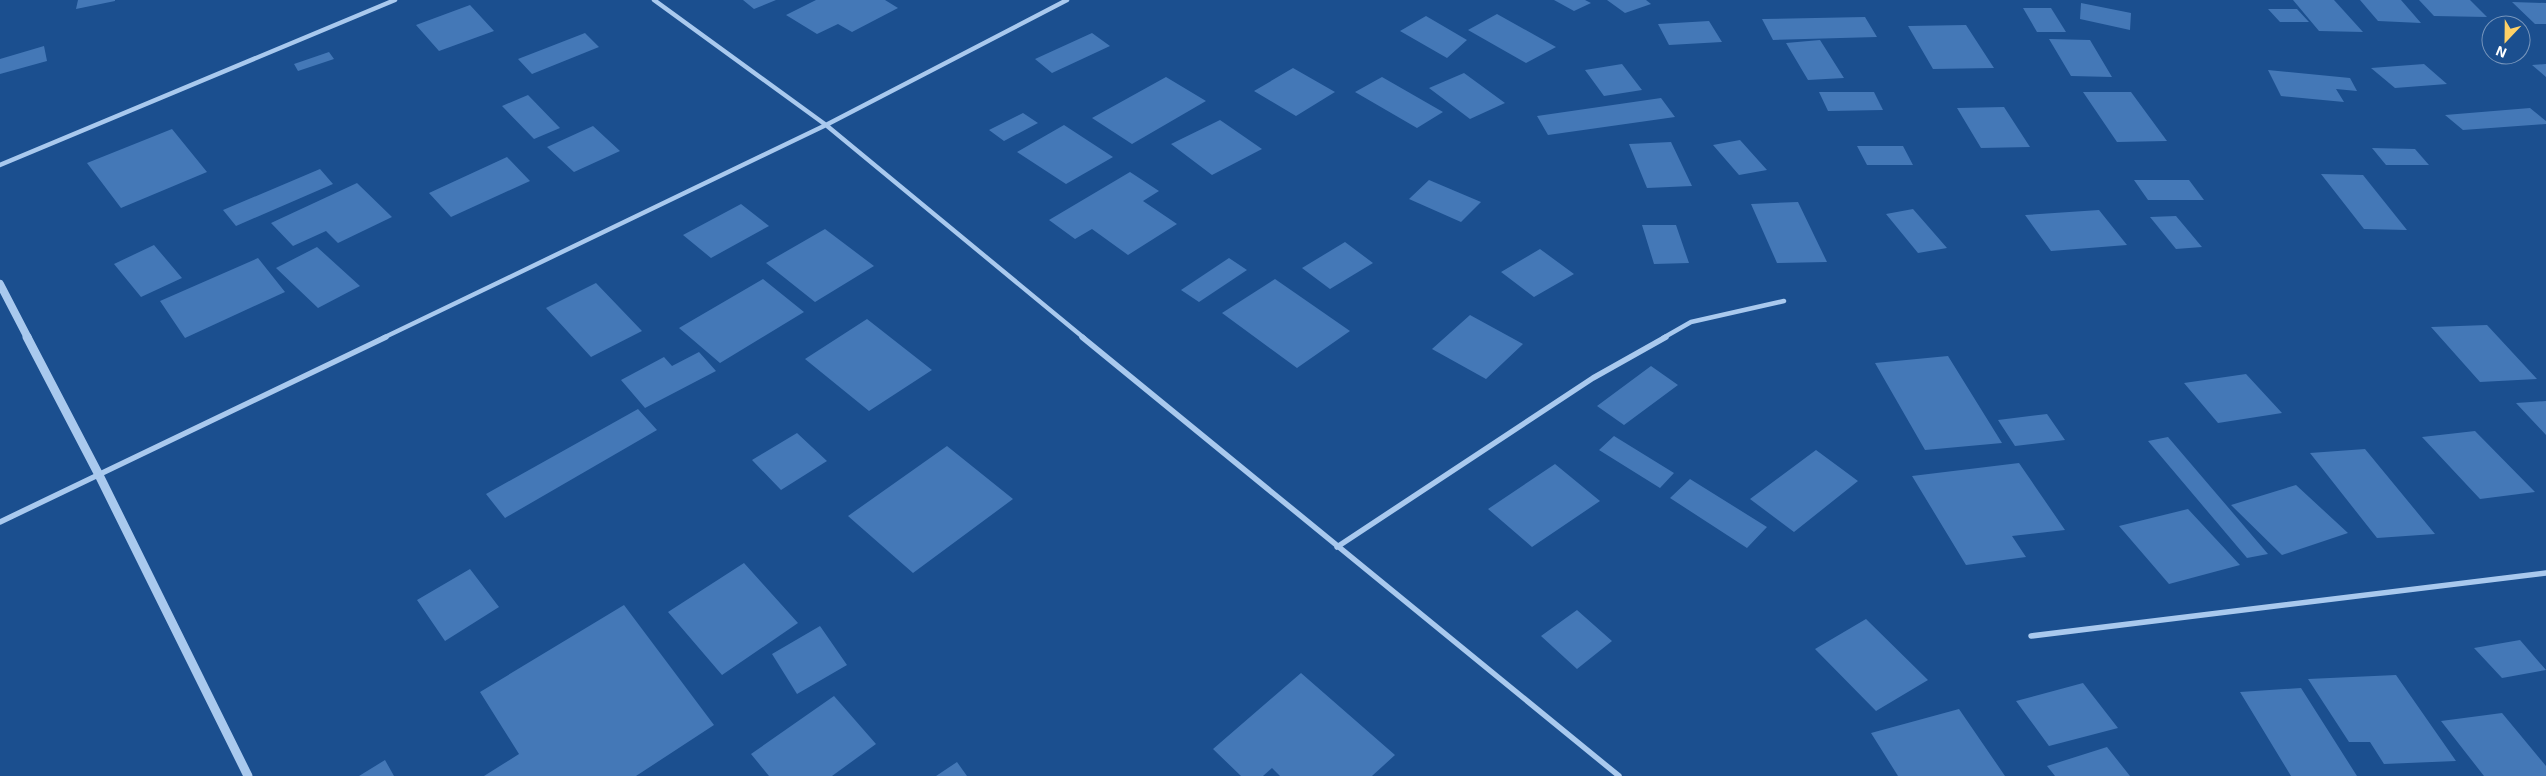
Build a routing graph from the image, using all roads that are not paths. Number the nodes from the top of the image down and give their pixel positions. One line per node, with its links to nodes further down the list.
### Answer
1 (395, 0): 5 (street)
2 (654, 0): 4 (street)
3 (1067, 0): 4 (street)
4 (826, 125): 8 (street); 10 (street)
5 (0, 165)
6 (0, 284): 8 (street)
7 (1784, 301): 10 (street)
8 (98, 475): 9 (street); 13 (street)
9 (0, 522)
10 (1337, 547): 14 (street)
11 (2546, 573): 12 (street)
12 (2031, 636)
13 (248, 776)
14 (1619, 776)

